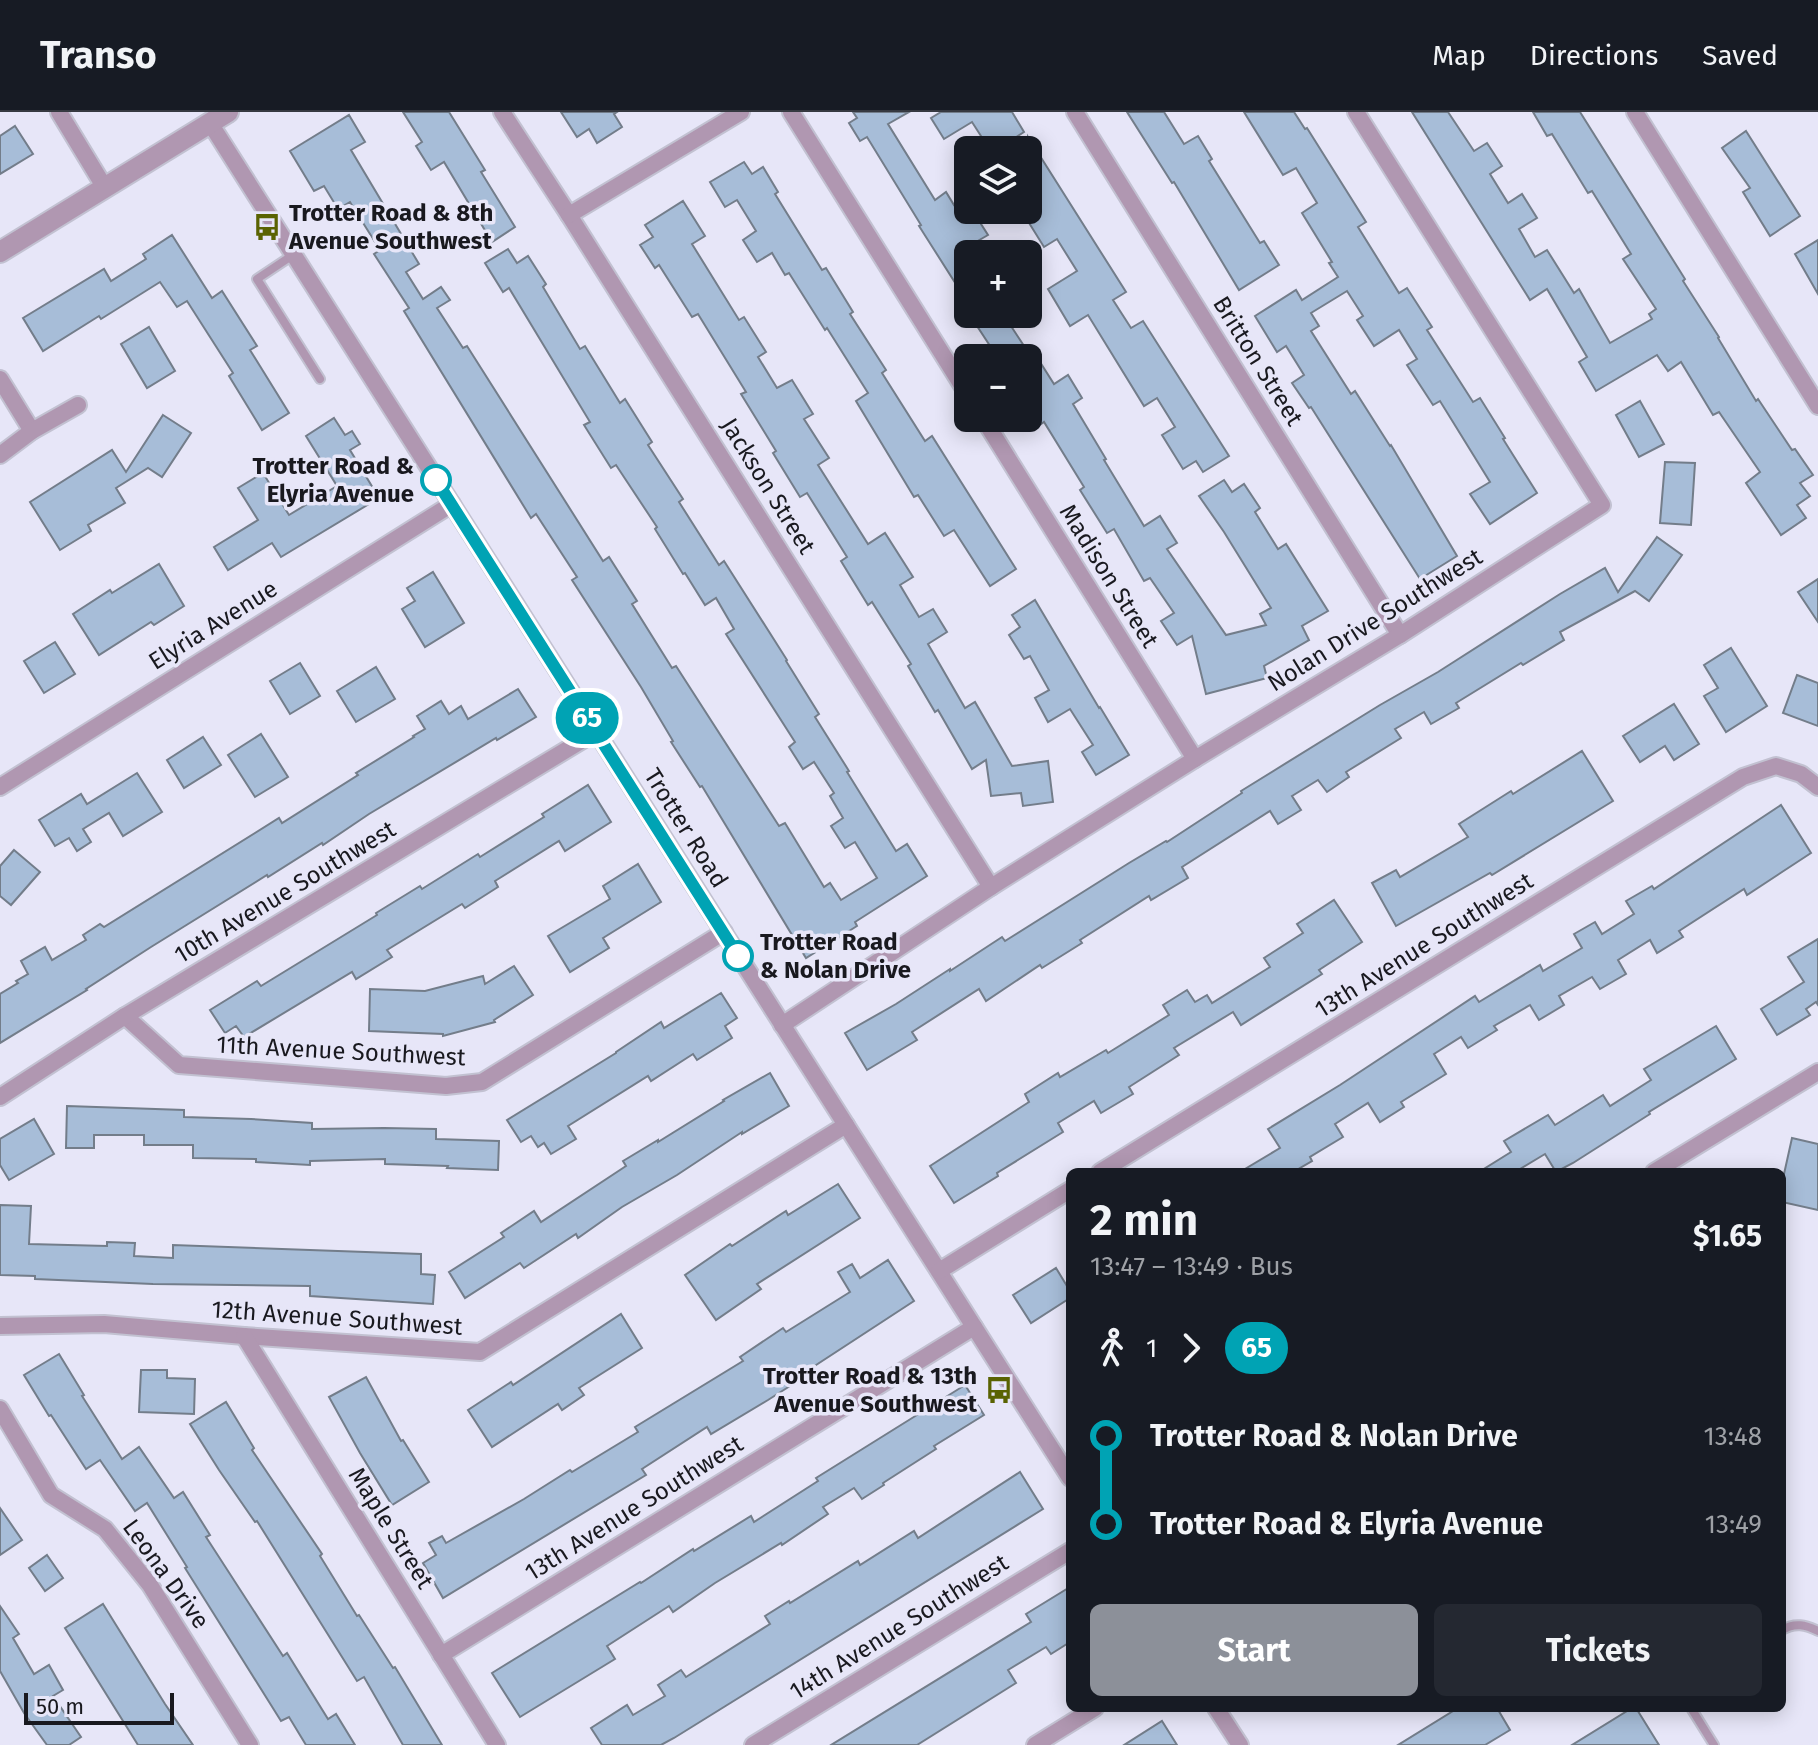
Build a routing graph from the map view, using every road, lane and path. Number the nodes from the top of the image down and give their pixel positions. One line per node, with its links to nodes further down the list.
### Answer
1 (59, 112): 10 (street)
2 (228, 112): 9 (street)
3 (502, 112): 11 (street, Jackson Street)
4 (741, 112): 11 (street)
5 (791, 112): 14 (street)
6 (1075, 112): 23 (street, Britton Street)
7 (1356, 112): 23 (street, Nolan Drive Southwest)
8 (1635, 112): 18 (street)
9 (210, 123): 10 (street); 13 (street, Trotter Road)
10 (105, 188): 12 (street)
11 (569, 215): 28 (street, Jackson Street)
12 (0, 252)
13 (293, 255): 16 (lane); 22 (street, Trotter Road)
14 (954, 373)
15 (0, 379): 19 (street)
16 (320, 379)
17 (78, 405): 19 (street)
18 (1818, 406)
19 (32, 431): 21 (street)
20 (992, 432): 25 (street, Madison Street)
21 (0, 455)
22 (452, 504): 24 (street, Trotter Road); 26 (street, Elyria Avenue)
23 (1400, 635): 25 (street, Nolan Drive Southwest)
24 (596, 732): 29 (street, Trotter Road); 30 (street, 10th Avenue Southwest)
25 (1195, 759): 28 (street, Nolan Drive Southwest)
26 (0, 787)
27 (1818, 787): 35 (street, 13th Avenue Southwest)
28 (991, 887): 31 (street, Nolan Drive Southwest)
29 (724, 932): 30 (street, 11th Avenue Southwest); 31 (street, Trotter Road)
30 (125, 1016): 33 (street, 10th Avenue Southwest)
31 (782, 1025): 34 (street, Trotter Road)
32 (1818, 1072): 36 (street)
33 (0, 1097)
34 (846, 1125): 38 (street, Trotter Road); 41 (street, 12th Avenue Southwest)
35 (1107, 1168)
36 (1661, 1168)
37 (1066, 1192): 38 (street)
38 (939, 1271): 40 (street, Trotter Road)
39 (0, 1326): 41 (street, 12th Avenue Southwest)
40 (974, 1327): 43 (street, Trotter Road); 47 (street, 13th Avenue Southwest)
41 (244, 1336): 47 (street, Maple Street)
42 (0, 1409): 51 (street, Leona Drive)
43 (1066, 1472)
44 (1066, 1553): 53 (street, 14th Avenue Southwest)
45 (1786, 1627): 46 (lane)
46 (1818, 1631)
47 (441, 1655): 52 (street, Maple Street)
48 (1089, 1712): 54 (street)
49 (1219, 1712): 55 (street)
50 (1693, 1712): 56 (lane)
51 (250, 1745)
52 (497, 1745)
53 (753, 1745)
54 (1035, 1745)
55 (1240, 1745)
56 (1714, 1745)

